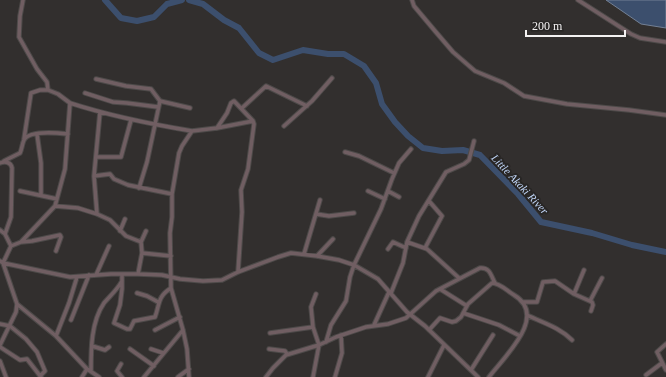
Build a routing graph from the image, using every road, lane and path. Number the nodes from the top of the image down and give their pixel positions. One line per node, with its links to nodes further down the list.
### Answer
1 (23, 0): 7 (street)
2 (412, 0): 16 (street)
3 (578, 0): 4 (street)
4 (666, 42)
5 (332, 78): 11 (street)
6 (96, 79): 9 (street)
7 (48, 90): 10 (street); 25 (street)
8 (85, 93): 12 (street)
9 (160, 101): 12 (street); 13 (street)
10 (70, 103): 15 (street); 24 (street)
11 (307, 106): 14 (street); 20 (street)
12 (158, 108): 19 (street)
13 (190, 108)
14 (242, 108): 18 (street); 21 (street)
15 (100, 112): 17 (street); 29 (street)
16 (666, 115)
17 (131, 120): 19 (street); 29 (street)
18 (253, 121): 21 (street); 70 (street)
19 (155, 125): 22 (street); 33 (street)
20 (284, 126)
21 (217, 128): 22 (street)
22 (192, 131): 37 (street)
23 (37, 134): 24 (street); 25 (street); 38 (street)
24 (68, 134): 40 (street)
25 (24, 139): 30 (street)
26 (474, 142): 43 (street)
27 (411, 149): 31 (street)
28 (345, 152): 31 (street)
29 (96, 157): 32 (street)
30 (2, 162): 52 (street)
31 (394, 173): 34 (street)
32 (94, 176): 33 (street); 46 (street)
33 (139, 188): 37 (street)
34 (388, 190): 39 (street); 41 (street)
35 (20, 191): 38 (street)
36 (368, 191): 41 (street)
37 (172, 194): 65 (street)
38 (41, 195): 40 (street)
39 (399, 197)
40 (57, 199): 44 (street)
41 (385, 199): 68 (street)
42 (320, 200): 47 (street)
43 (429, 201): 56 (street); 60 (street)
44 (55, 206): 46 (street); 54 (street)
45 (354, 213): 47 (street)
46 (98, 214): 51 (street)
47 (316, 214): 64 (street)
48 (126, 219): 51 (street)
49 (0, 230): 52 (street)
50 (146, 230): 55 (street)
51 (120, 231): 55 (street)
52 (5, 234): 57 (street)
53 (333, 239): 66 (street)
54 (21, 242): 57 (street); 62 (street)
55 (141, 242): 63 (street)
56 (407, 242): 59 (street); 60 (street)
57 (11, 246): 67 (street)
58 (109, 246): 74 (street)
59 (406, 248): 61 (street); 83 (street)
60 (425, 248): 77 (street)
61 (388, 249)
62 (56, 251)
63 (142, 254): 65 (street); 72 (street)
64 (304, 254): 66 (street); 70 (street)
65 (171, 256): 76 (street)
66 (317, 256): 68 (street)
67 (1, 262): 75 (street); 90 (street)
68 (354, 265): 83 (street); 111 (street)
69 (584, 270): 86 (street)
70 (238, 272): 76 (street)
71 (122, 274): 72 (street); 74 (street); 79 (street)
72 (138, 274): 76 (street)
73 (89, 275): 74 (street); 75 (street); 97 (street)
74 (96, 275)
75 (77, 277): 108 (street)
76 (171, 278): 81 (street)
77 (459, 278): 80 (street); 82 (street)
78 (602, 278): 87 (street)
79 (122, 281): 88 (street); 116 (street)
80 (495, 283): 89 (street); 91 (street)
81 (171, 288): 88 (street); 96 (street)
82 (440, 288): 91 (street); 94 (street)
83 (390, 292): 94 (street); 100 (street)
84 (137, 293): 88 (street)
85 (316, 294): 101 (street)
86 (574, 294): 87 (street); 89 (street)
87 (590, 301): 92 (street)
88 (158, 302)
89 (523, 302): 95 (street)
90 (17, 304): 99 (street); 108 (street)
91 (467, 306): 93 (street)
92 (591, 311)
93 (463, 313): 104 (street); 109 (street)
94 (409, 314): 100 (street); 104 (street)
95 (527, 315): 109 (street); 110 (street)
96 (180, 316): 102 (street); 103 (street)
97 (71, 320)
98 (0, 324): 99 (street)
99 (10, 326): 115 (street); 133 (street)
100 (374, 326): 106 (street)
101 (313, 327): 105 (street); 113 (street)
102 (155, 330)
103 (183, 330): 121 (street); 127 (street)
104 (430, 330): 114 (street)
105 (270, 333)
106 (341, 335): 111 (street); 142 (street)
107 (493, 335): 129 (street)
108 (56, 336): 128 (street)
109 (520, 336): 145 (street)
110 (572, 340)
111 (326, 342): 113 (street)
112 (666, 344): 124 (street)
113 (319, 345): 122 (street); 141 (street)
114 (444, 345): 129 (street); 143 (street)
115 (0, 346): 133 (street)
116 (92, 346): 117 (street); 128 (street)
117 (109, 348)
118 (130, 349): 126 (street)
119 (151, 349): 121 (street)
120 (268, 349): 122 (street)
121 (164, 353): 126 (street)
122 (287, 354): 140 (street)
123 (0, 361): 132 (street)
124 (662, 363): 130 (street); 131 (street)
125 (121, 364): 136 (street)
126 (154, 366): 137 (street)
127 (188, 369): 138 (street); 139 (street)
128 (89, 370): 134 (street); 135 (street)
129 (471, 370): 144 (street)
130 (666, 370)
131 (646, 375)
132 (6, 377)
133 (40, 377)
134 (82, 377)
135 (99, 377)
136 (122, 377)
137 (144, 377)
138 (178, 377)
139 (189, 377)
140 (266, 377)
141 (313, 377)
142 (335, 377)
143 (428, 377)
144 (478, 377)
145 (489, 377)

